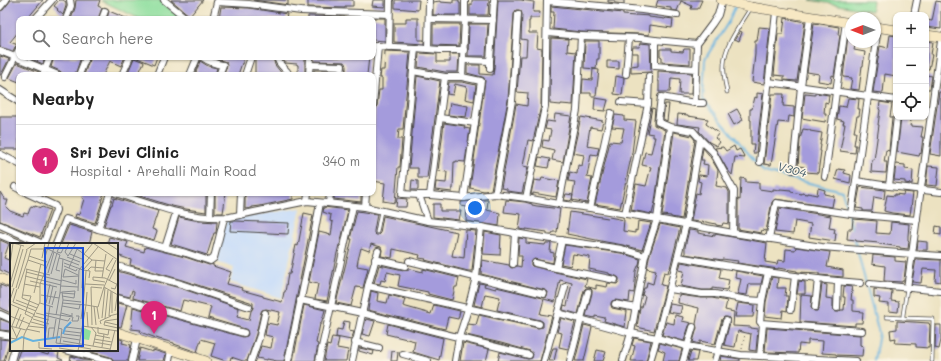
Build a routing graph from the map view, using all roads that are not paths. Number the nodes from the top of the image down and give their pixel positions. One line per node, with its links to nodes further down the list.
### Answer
1 (6, 0): 14 (street)
2 (52, 0): 21 (street)
3 (70, 0): 22 (street)
4 (164, 0): 24 (street)
5 (390, 0): 18 (street)
6 (429, 0): 27 (street)
7 (464, 0): 28 (street)
8 (494, 0): 29 (street)
9 (547, 0): 20 (street); 33 (street)
10 (723, 0): 13 (street); 40 (street)
11 (917, 0): 17 (street)
12 (216, 1): 18 (street); 25 (street)
13 (749, 4): 16 (street); 86 (lane)
14 (0, 7)
15 (105, 11): 23 (street)
16 (776, 12): 26 (street); 83 (street)
17 (915, 12)
18 (389, 14): 43 (street)
19 (518, 14): 110 (street)
20 (677, 15)
21 (38, 16)
22 (67, 16)
23 (103, 16)
24 (183, 16)
25 (214, 16)
26 (810, 17): 30 (street); 84 (street)
27 (429, 19): 28 (street); 46 (street)
28 (465, 20): 29 (street); 47 (street)
29 (493, 20): 62 (street)
30 (845, 22)
31 (881, 28): 32 (street)
32 (893, 30)
33 (547, 33): 35 (street); 122 (street)
34 (929, 35): 36 (street)
35 (581, 36): 37 (street); 126 (street)
36 (941, 37)
37 (629, 38): 38 (street); 78 (street)
38 (655, 40): 40 (street); 65 (street)
39 (941, 41): 108 (street)
40 (697, 44): 65 (street)
41 (845, 44): 87 (street)
42 (376, 46): 43 (street)
43 (389, 47): 44 (street)
44 (415, 48): 46 (street); 77 (street)
45 (874, 48): 88 (street)
46 (428, 49): 47 (street)
47 (464, 50): 61 (street)
48 (0, 51): 49 (street)
49 (15, 57): 80 (street)
50 (21, 60): 66 (street)
51 (49, 60): 66 (street)
52 (85, 60): 67 (street)
53 (129, 60): 68 (street)
54 (163, 60): 69 (street)
55 (196, 60): 70 (street)
56 (206, 60): 71 (street)
57 (250, 60): 72 (street)
58 (278, 60): 73 (street)
59 (310, 60): 63 (street)
60 (375, 60): 76 (street)
61 (463, 60): 62 (street); 82 (street)
62 (490, 61): 64 (street)
63 (310, 65): 74 (street); 75 (street)
64 (490, 69)
65 (696, 69): 92 (street)
66 (44, 72)
67 (80, 72)
68 (123, 72)
69 (158, 72)
70 (191, 72)
71 (220, 72)
72 (246, 72)
73 (288, 72)
74 (309, 72)
75 (342, 72)
76 (375, 72)
77 (412, 72): 81 (street); 111 (street)
78 (626, 74)
79 (649, 76): 93 (street)
80 (5, 77)
81 (445, 77): 82 (street); 96 (street)
82 (462, 77): 98 (street)
83 (768, 82): 84 (street); 103 (street)
84 (801, 86): 87 (street); 104 (street)
85 (0, 90): 89 (street)
86 (726, 92)
87 (836, 92): 88 (street); 105 (street)
88 (868, 97): 90 (street); 106 (street)
89 (16, 100)
90 (893, 100)
91 (621, 102): 93 (street)
92 (695, 103): 94 (street); 99 (street)
93 (648, 104): 133 (street)
94 (703, 104)
95 (611, 113): 129 (street)
96 (440, 118): 98 (street); 112 (street)
97 (897, 120): 107 (street)
98 (475, 123): 121 (street)
99 (670, 127): 100 (street); 137 (street)
100 (700, 139): 140 (street); 146 (street)
101 (0, 154): 102 (street)
102 (16, 162)
103 (760, 162)
104 (793, 170)
105 (825, 177)
106 (856, 181): 107 (street); 132 (street)
107 (889, 186): 108 (street)
108 (921, 189): 109 (street); 138 (street)
109 (941, 192)
110 (495, 194): 121 (street); 122 (street)
111 (419, 195): 112 (street); 139 (street)
112 (430, 195): 121 (street)
113 (33, 196): 152 (street)
114 (109, 196): 143 (street)
115 (125, 196): 131 (street)
116 (211, 196): 135 (street)
117 (241, 196): 134 (street)
118 (308, 196): 123 (street)
119 (330, 196): 125 (street)
120 (366, 196): 128 (street)
121 (464, 198)
122 (526, 198): 126 (street)
123 (307, 202): 124 (street); 134 (street)
124 (320, 203): 125 (street); 183 (street)
125 (329, 203): 127 (street)
126 (559, 204): 129 (street)
127 (353, 206): 128 (street); 186 (street)
128 (365, 207): 130 (street)
129 (590, 208): 133 (street)
130 (381, 211): 139 (street); 144 (lane)
131 (176, 212): 135 (street); 154 (street)
132 (849, 213): 138 (street); 148 (street)
133 (625, 214): 137 (street)
134 (240, 215): 136 (street)
135 (210, 217): 136 (street)
136 (224, 218): 154 (street)
137 (657, 219): 140 (street); 157 (street)
138 (917, 220): 156 (street)
139 (428, 222): 142 (street)
140 (686, 224): 146 (street); 159 (street)
141 (0, 225): 151 (street)
142 (481, 228): 145 (street); 167 (street)
143 (98, 229): 153 (street); 154 (street)
144 (377, 232)
145 (515, 233): 149 (street); 162 (street)
146 (733, 233): 148 (street)
147 (0, 235): 150 (street)
148 (769, 238): 156 (street)
149 (562, 240): 157 (street); 164 (street)
150 (20, 243)
151 (41, 243)
152 (41, 243)
153 (56, 243)
154 (165, 248)
155 (378, 251): 160 (street)
156 (912, 254): 158 (street); 177 (street)
157 (645, 256): 190 (street)
158 (941, 256)
159 (678, 257): 165 (street); 178 (street)
160 (375, 259): 167 (street); 175 (street)
161 (535, 263): 164 (street)
162 (513, 264)
163 (118, 266): 187 (street)
164 (556, 268): 170 (street)
165 (768, 272): 166 (street); 184 (street)
166 (795, 276): 169 (street); 192 (street)
167 (476, 277): 181 (street); 189 (street)
168 (0, 278): 172 (street)
169 (818, 279): 171 (street); 188 (street)
170 (615, 280)
171 (838, 282): 173 (street); 191 (street)
172 (10, 283)
173 (860, 283)
174 (870, 284): 177 (street)
175 (368, 286): 189 (street); 195 (street)
176 (565, 287): 193 (street)
177 (907, 288): 179 (street); 198 (lane)
178 (670, 289): 184 (street); 212 (street)
179 (941, 291)
180 (588, 292): 200 (street)
181 (544, 294)
182 (118, 298): 207 (street)
183 (300, 300): 186 (street); 232 (street)
184 (762, 301): 203 (street)
185 (616, 304): 190 (street)
186 (331, 306): 195 (street); 233 (street)
187 (249, 307)
188 (815, 307)
189 (468, 308): 202 (street); 211 (street)
190 (636, 308): 208 (street)
191 (836, 308)
192 (791, 309)
193 (558, 312): 200 (street); 237 (street)
194 (265, 313): 231 (street)
195 (362, 313): 211 (street); 214 (street)
196 (0, 314): 199 (street)
197 (886, 316): 198 (lane)
198 (903, 318): 243 (lane)
199 (10, 319)
200 (582, 319): 208 (street); 238 (street)
201 (726, 321): 220 (street)
202 (539, 324)
203 (763, 324): 205 (street); 224 (street)
204 (693, 327): 215 (street)
205 (862, 331)
206 (118, 332): 213 (street)
207 (244, 333)
208 (631, 333): 212 (street); 225 (street)
209 (0, 334): 210 (street)
210 (10, 336)
211 (459, 336): 222 (street); 236 (street)
212 (657, 338): 215 (street); 239 (street)
213 (137, 339): 217 (street); 228 (street)
214 (355, 342): 216 (street); 234 (street)
215 (687, 346): 220 (street); 240 (street)
216 (379, 348)
217 (171, 350): 229 (street); 230 (street)
218 (14, 351): 226 (street)
219 (70, 351): 227 (street)
220 (718, 351): 223 (street); 241 (street)
221 (403, 354): 235 (street)
222 (529, 355)
223 (744, 357): 224 (street)
224 (761, 358): 242 (street)
225 (623, 360)
226 (11, 361)
227 (109, 361)
228 (132, 361)
229 (169, 361)
230 (206, 361)
231 (251, 361)
232 (288, 361)
233 (319, 361)
234 (352, 361)
235 (425, 361)
236 (455, 361)
237 (544, 361)
238 (570, 361)
239 (650, 361)
240 (683, 361)
241 (715, 361)
242 (856, 361)
243 (932, 361)

